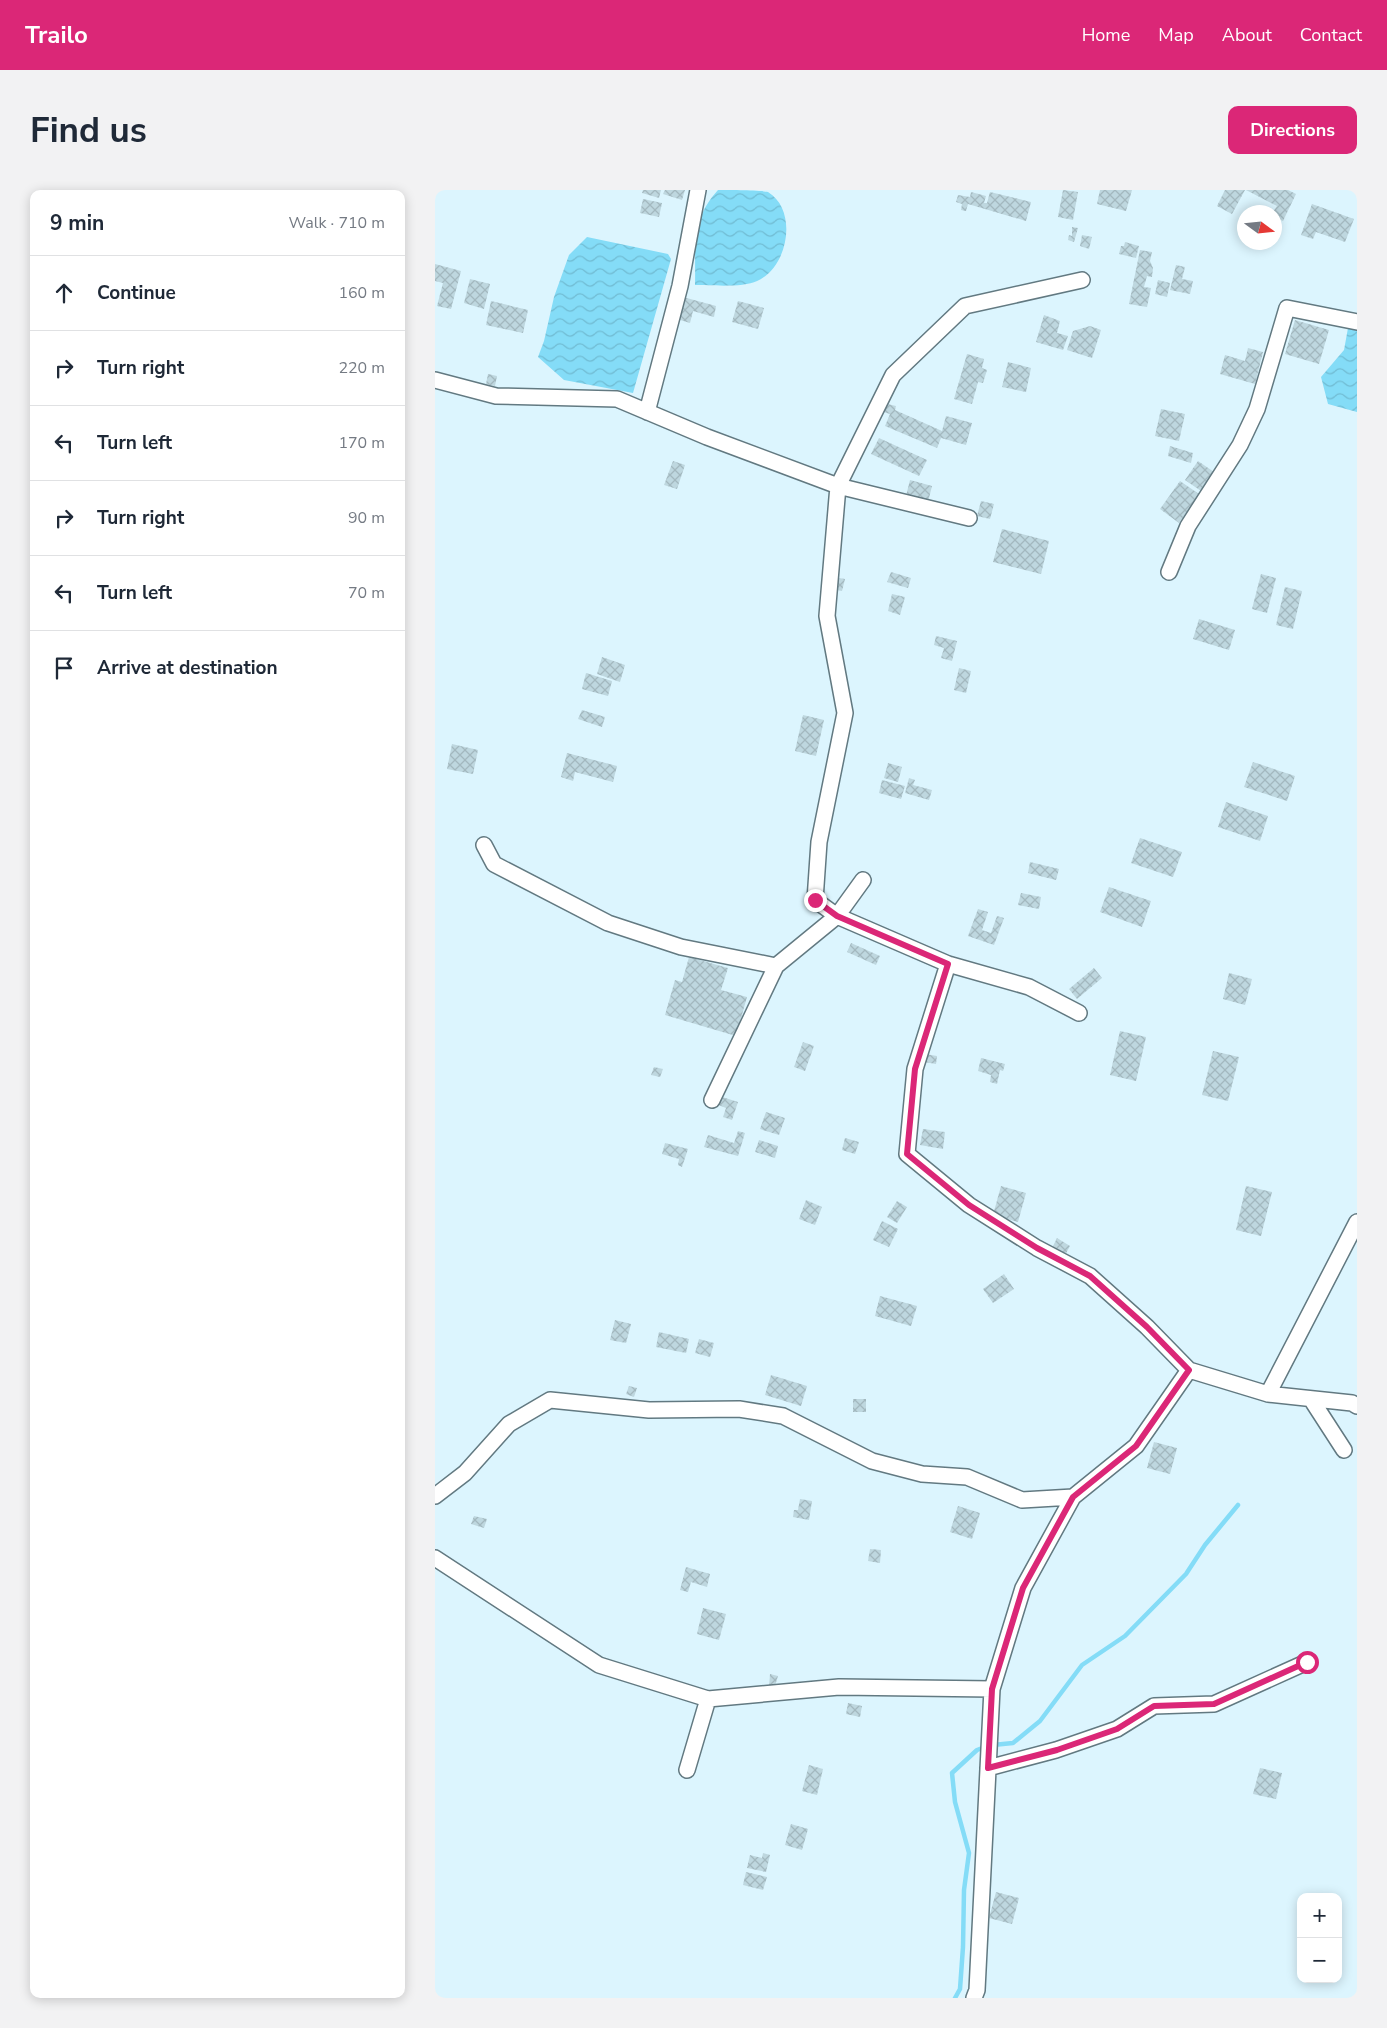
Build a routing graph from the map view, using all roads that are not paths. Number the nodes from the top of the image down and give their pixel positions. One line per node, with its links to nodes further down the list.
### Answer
1 (698, 190): 5 (street)
2 (1082, 280): 6 (street)
3 (1357, 322): 8 (street)
4 (435, 380): 5 (street)
5 (647, 412): 6 (street)
6 (838, 486): 7 (street); 11 (street)
7 (969, 518)
8 (1169, 572)
9 (484, 845): 13 (street)
10 (863, 880): 11 (street)
11 (837, 916): 12 (street); 13 (street)
12 (948, 964): 14 (street); 17 (street)
13 (775, 966): 15 (street)
14 (1079, 1013)
15 (712, 1100)
16 (1357, 1222): 18 (street)
17 (1189, 1370): 18 (street); 23 (street)
18 (1267, 1394): 19 (street)
19 (1311, 1399): 20 (street); 21 (street)
20 (1357, 1406)
21 (1344, 1450)
22 (435, 1496): 23 (street)
23 (1073, 1497): 26 (street)
24 (435, 1558): 27 (street)
25 (1307, 1662): 28 (street)
26 (992, 1689): 27 (street); 28 (street)
27 (708, 1699): 29 (street)
28 (988, 1768): 30 (street)
29 (687, 1770)
30 (973, 1998)

